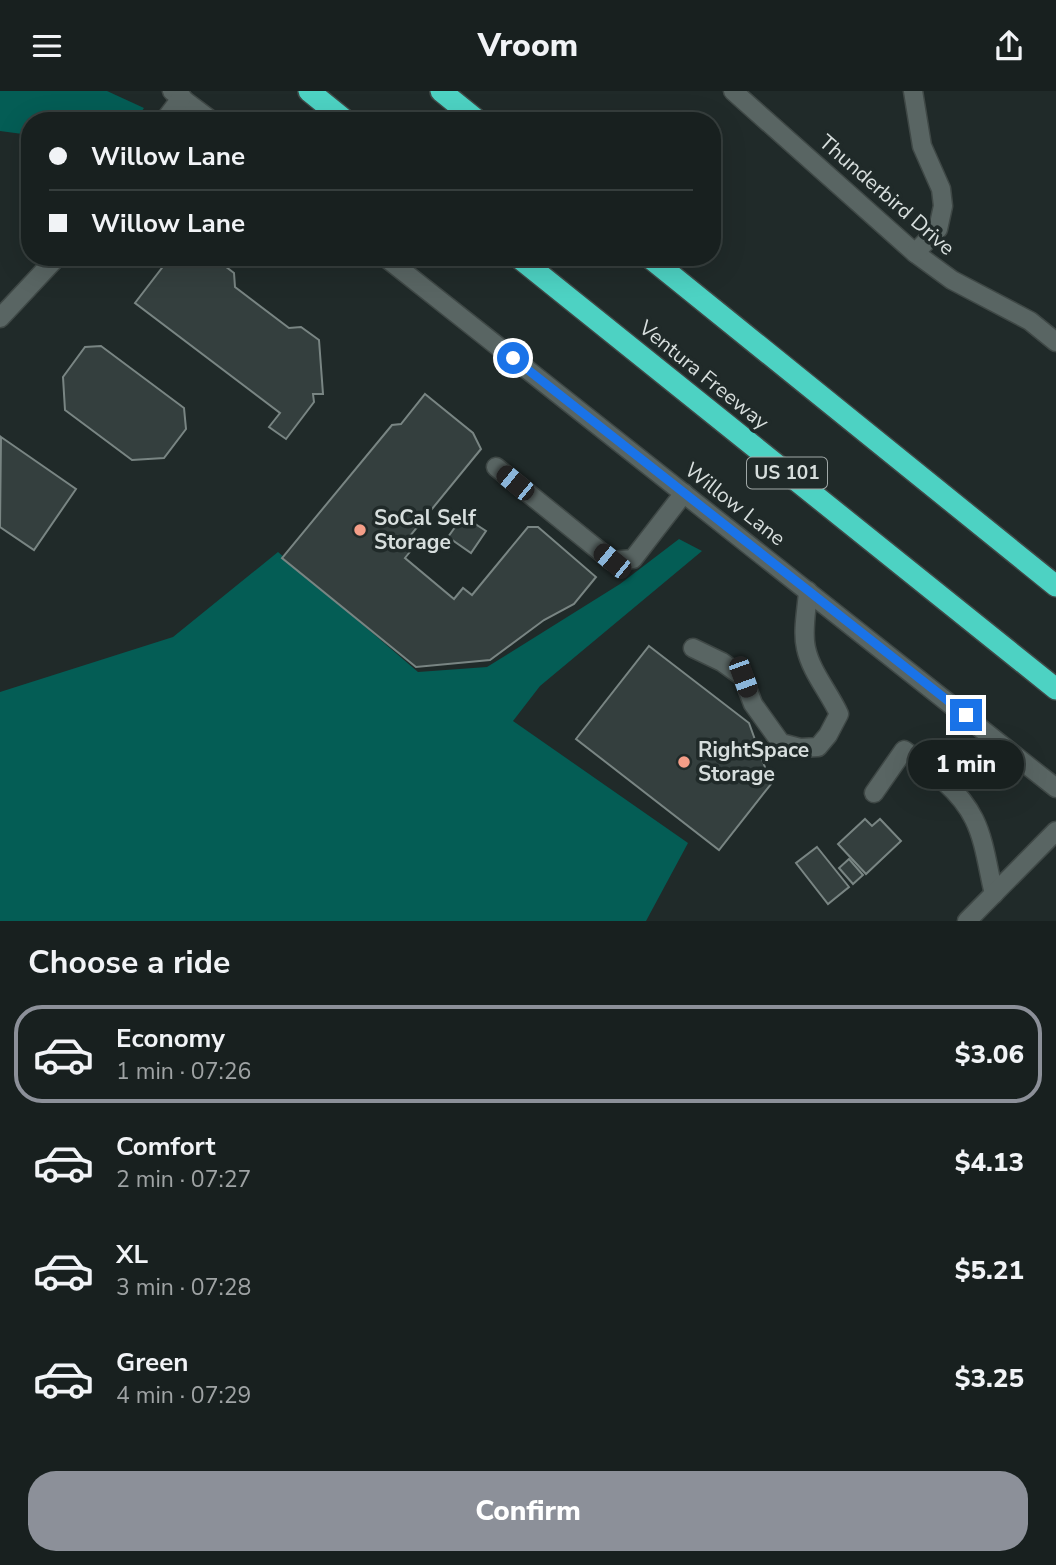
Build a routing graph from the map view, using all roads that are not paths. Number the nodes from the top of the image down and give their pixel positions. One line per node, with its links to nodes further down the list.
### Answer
1 (309, 91): 8 (highway)
2 (441, 91): 9 (highway)
3 (913, 91): 10 (street)
4 (735, 92): 10 (street, Thunderbird Drive)
5 (177, 94): 6 (street); 7 (street)
6 (168, 112)
7 (200, 112)
8 (335, 112)
9 (467, 112)
10 (915, 253): 16 (street, Thunderbird Drive)
11 (49, 266): 15 (street)
12 (396, 266): 18 (street, Willow Lane)
13 (529, 266): 22 (highway, Ventura Freeway / US 101)
14 (660, 266): 19 (highway)
15 (0, 318)
16 (1056, 342)
17 (496, 467): 18 (street)
18 (684, 493): 20 (street, Willow Lane)
19 (1056, 586)
20 (808, 591): 21 (street); 23 (street, Willow Lane)
21 (693, 648)
22 (1056, 689)
23 (1056, 788)
24 (874, 793): 26 (street)
25 (1056, 831): 26 (street)
26 (994, 894): 27 (street)
27 (967, 921)

